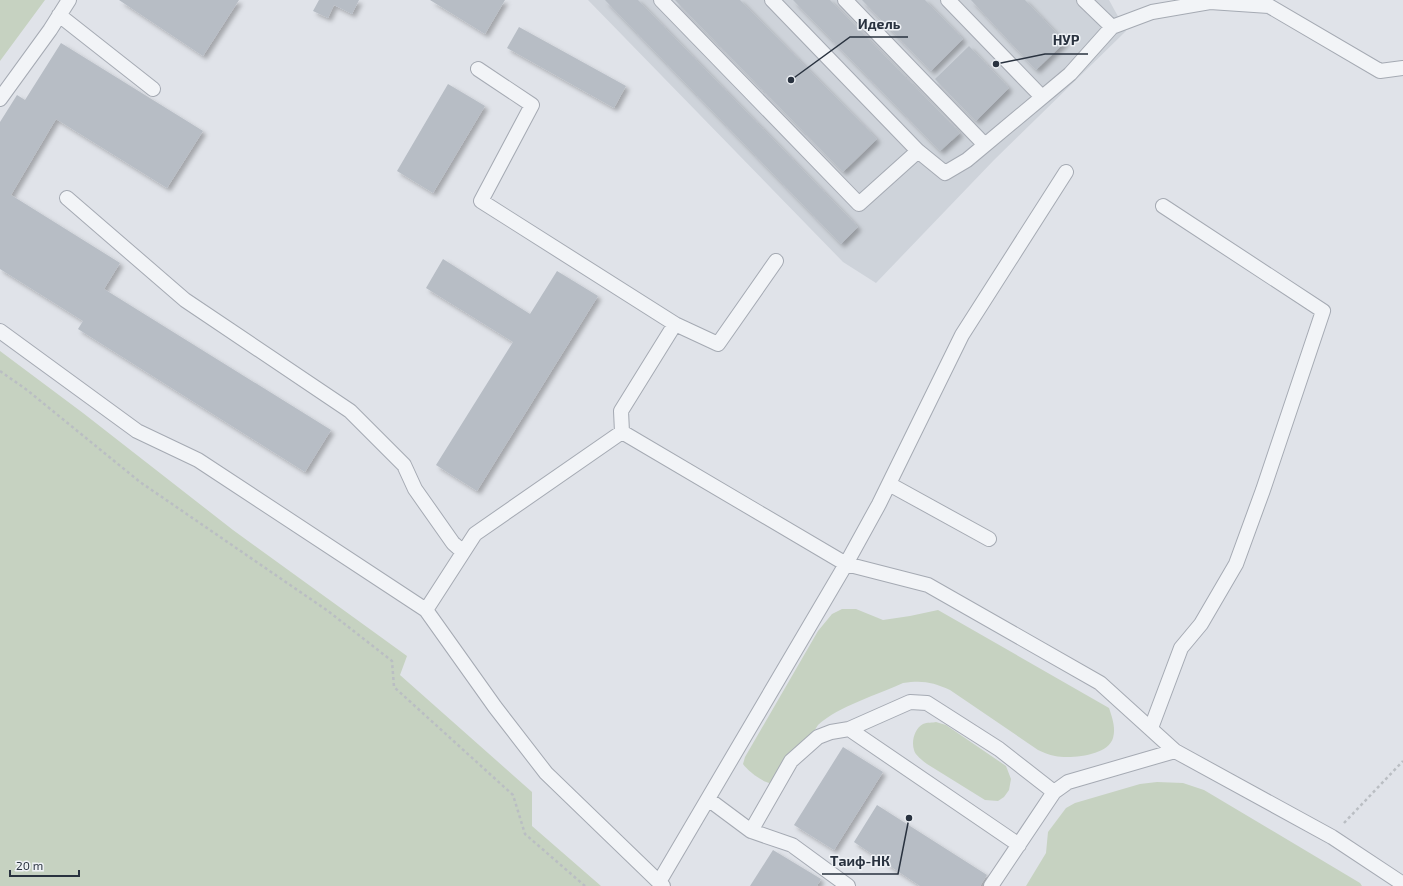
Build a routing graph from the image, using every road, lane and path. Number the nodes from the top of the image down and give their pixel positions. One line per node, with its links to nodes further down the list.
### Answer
1 (69, 0): 7 (lane)
2 (661, 0): 15 (lane)
3 (772, 0): 15 (lane)
4 (845, 0): 14 (lane)
5 (948, 0): 12 (lane)
6 (1084, 0): 8 (lane)
7 (59, 15): 11 (lane); 13 (lane)
8 (1112, 27): 9 (lane); 12 (lane)
9 (1403, 68)
10 (478, 69): 20 (lane)
11 (153, 89)
12 (1042, 97): 14 (lane)
13 (0, 99)
14 (985, 145): 15 (lane)
15 (918, 151)
16 (1066, 172): 24 (lane)
17 (67, 198): 26 (lane)
18 (1163, 206): 29 (lane)
19 (776, 261): 20 (lane)
20 (675, 324): 23 (lane)
21 (0, 331): 28 (lane)
22 (0, 371): 40 (path)
23 (622, 432): 26 (lane); 27 (lane)
24 (889, 484): 25 (lane); 27 (lane)
25 (989, 539)
26 (463, 552): 28 (lane)
27 (846, 564): 29 (lane); 34 (lane)
28 (426, 610): 38 (lane)
29 (1151, 728): 31 (lane)
30 (849, 729): 33 (lane); 36 (lane); 37 (lane)
31 (1175, 751): 33 (lane); 39 (lane)
32 (1403, 761): 35 (path)
33 (1054, 792): 37 (lane)
34 (708, 799): 36 (lane); 38 (lane)
35 (1353, 814)
36 (751, 831): 41 (lane)
37 (1019, 846): 42 (lane)
38 (661, 884)
39 (1403, 884)
40 (585, 886)
41 (848, 886)
42 (991, 886)

